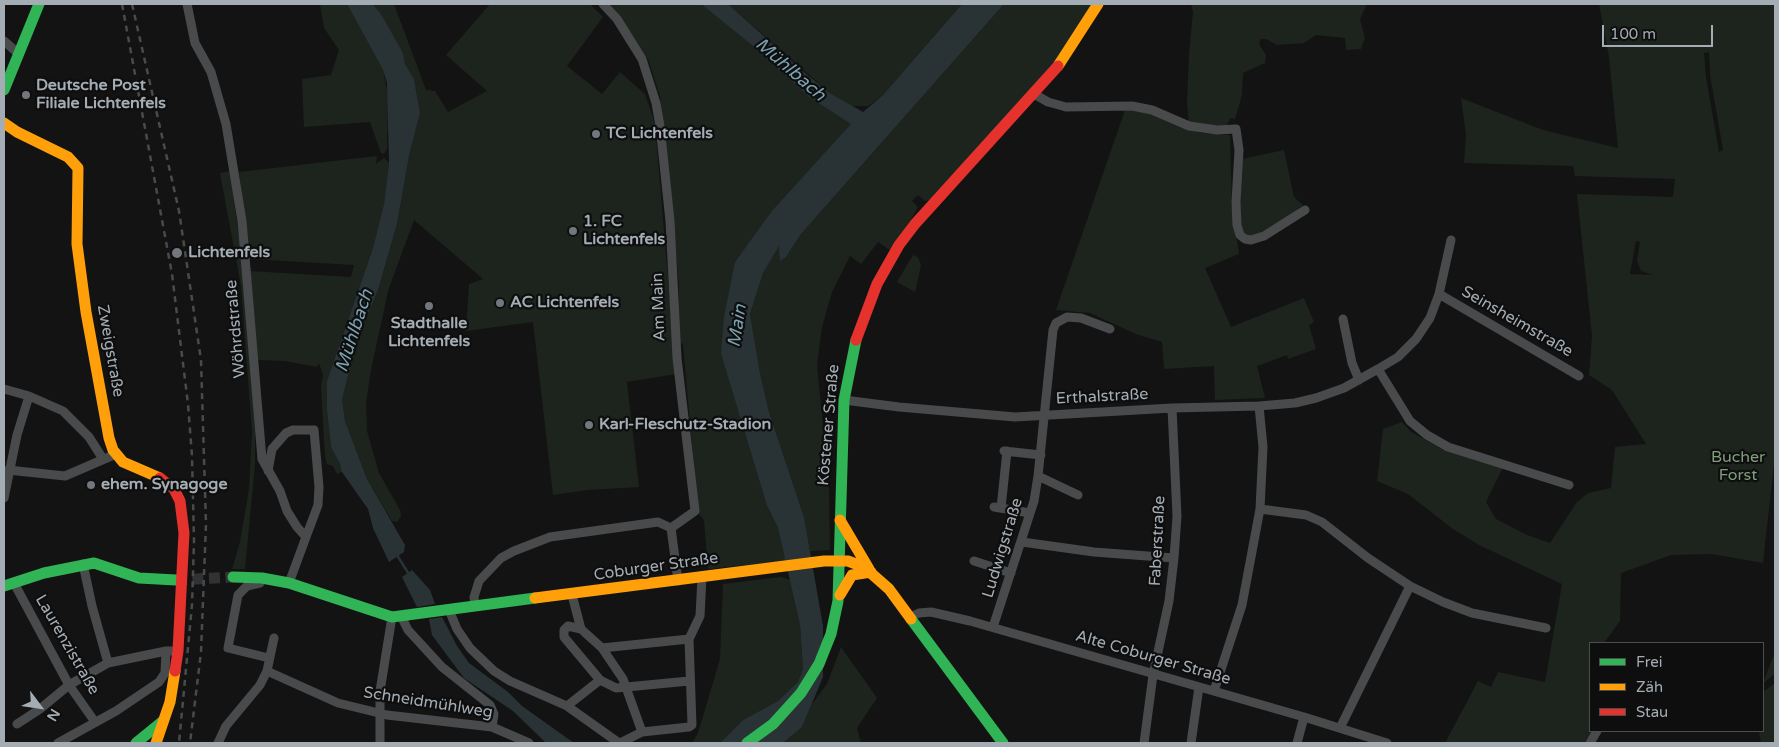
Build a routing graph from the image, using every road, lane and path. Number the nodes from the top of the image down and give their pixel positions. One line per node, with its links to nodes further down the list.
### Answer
1 (39, 4): 6 (street)
2 (187, 4): 28 (street, Wöhrdstraße)
3 (603, 4): 36 (street, Am Main)
4 (1098, 4): 8 (street, Köstener Straße)
5 (4, 41): 6 (street)
6 (19, 54): 7 (street)
7 (4, 90)
8 (1034, 94): 10 (street); 20 (street, Köstener Straße)
9 (4, 123): 24 (street, Zweigstraße)
10 (1306, 210)
11 (1451, 240): 12 (street, Erthalstraße)
12 (1439, 294): 15 (street, Erthalstraße); 16 (street, Seinsheimstraße)
13 (1343, 319): 17 (street)
14 (1110, 329): 23 (street, Ludwigstraße)
15 (1378, 369): 17 (street, Erthalstraße); 30 (street)
16 (1579, 376)
17 (1359, 380): 21 (street, Erthalstraße)
18 (4, 389): 19 (street)
19 (29, 396): 26 (street); 27 (street)
20 (844, 400): 23 (street, Erthalstraße); 35 (street, Köstener Straße)
21 (1259, 406): 22 (street, Erthalstraße); 33 (street)
22 (1172, 408): 23 (street, Erthalstraße); 39 (street, Faberstraße)
23 (1045, 415): 25 (street, Ludwigstraße)
24 (116, 454): 26 (street); 66 (street)
25 (1041, 455): 29 (street, Ludwigstraße); 34 (street)
26 (103, 459): 27 (street)
27 (8, 470): 32 (street)
28 (268, 472): 37 (street, Wöhrdstraße); 37 (street)
29 (1038, 476): 31 (street); 34 (street, Ludwigstraße)
30 (1570, 484)
31 (1078, 494)
32 (4, 498)
33 (1260, 509): 52 (street); 76 (street)
34 (1030, 512): 38 (street, Ludwigstraße)
35 (840, 520): 40 (street, Köstener Straße); 43 (street)
36 (671, 528): 49 (street); 55 (street)
37 (306, 537): 50 (street)
38 (1022, 542): 39 (street); 44 (street, Ludwigstraße)
39 (1174, 558): 70 (street, Faberstraße)
40 (839, 559): 43 (street, Coburger Straße); 46 (street, Coburger Straße); 54 (street, Köstener Straße)
41 (974, 561): 44 (street)
42 (83, 564): 48 (street); 51 (street); 68 (street)
43 (871, 572): 54 (street); 58 (street, Coburger Straße)
44 (1011, 573): 59 (street, Ludwigstraße)
45 (233, 577): 47 (street, Coburger Straße)
46 (702, 577): 49 (street, Coburger Straße); 63 (street)
47 (262, 578): 50 (street, Coburger Straße); 67 (street)
48 (176, 580)
49 (678, 581): 53 (street, Coburger Straße)
50 (289, 583): 57 (street, Coburger Straße)
51 (9, 584): 73 (street, Laurenzistraße)
52 (1410, 586): 60 (street); 84 (street)
53 (572, 595): 55 (street, Coburger Straße); 61 (street)
54 (838, 601): 94 (street)
55 (475, 606): 56 (street, Coburger Straße)
56 (446, 610): 57 (street, Coburger Straße); 77 (street)
57 (397, 616): 78 (street); 83 (street)
58 (910, 617): 59 (street, Alte Coburger Straße); 95 (street, Coburger Straße)
59 (993, 628): 70 (street, Alte Coburger Straße)
60 (1546, 628)
61 (582, 629): 64 (street); 71 (street)
62 (274, 638): 67 (street)
63 (689, 639): 64 (street); 72 (street)
64 (602, 648): 75 (street)
65 (166, 651): 66 (street); 68 (street); 81 (street)
66 (178, 651): 80 (street)
67 (270, 658): 69 (street)
68 (108, 664): 73 (street)
69 (267, 671): 78 (street, Schneidmühlweg); 90 (street)
70 (1153, 675): 74 (street, Alte Coburger Straße); 96 (street, Faberstraße)
71 (600, 680): 75 (street); 77 (street)
72 (689, 681): 75 (street); 85 (street)
73 (69, 685): 81 (street, Laurenzistraße); 82 (street)
74 (1199, 687): 76 (street, Alte Coburger Straße); 97 (street)
75 (626, 689): 85 (street)
76 (1214, 691): 79 (street, Alte Coburger Straße)
77 (567, 706): 93 (street)
78 (379, 714): 83 (street, Schneidmühlweg); 91 (street)
79 (1304, 717): 84 (street, Alte Coburger Straße); 98 (street)
80 (165, 719): 88 (street); 89 (street)
81 (95, 722): 87 (street)
82 (17, 724)
83 (492, 727): 92 (street, Schneidmühlweg)
84 (1340, 728): 99 (street, Alte Coburger Straße)
85 (642, 732): 93 (street)
86 (1596, 732): 100 (street)
87 (58, 743)
88 (136, 743)
89 (156, 743)
90 (218, 743)
91 (380, 743)
92 (529, 743)
93 (620, 743)
94 (748, 743)
95 (1003, 743)
96 (1144, 743)
97 (1192, 743)
98 (1297, 743)
99 (1387, 743)
100 (1590, 743)

